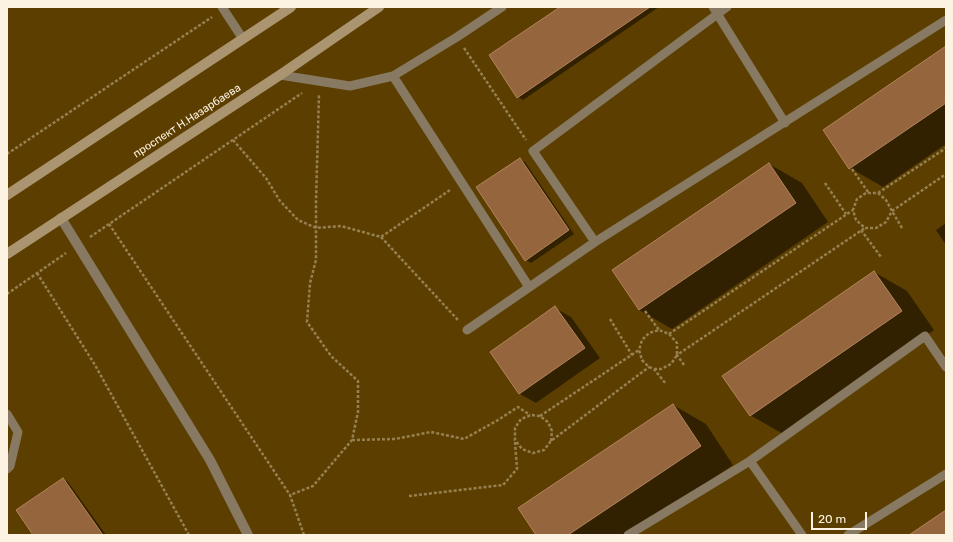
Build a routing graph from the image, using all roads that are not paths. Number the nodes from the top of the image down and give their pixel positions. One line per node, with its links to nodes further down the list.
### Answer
1 (291, 7): 8 (main road)
2 (379, 7): 9 (main road, проспект Н.Назарбаева)
3 (502, 7): 10 (lane)
4 (727, 7): 6 (lane)
5 (222, 8): 8 (lane)
6 (716, 10): 11 (lane); 14 (lane)
7 (946, 20): 11 (lane)
8 (243, 39): 12 (main road)
9 (280, 75): 10 (lane); 13 (main road, проспект Н.Назарбаева)
10 (393, 76): 16 (lane)
11 (785, 123): 14 (lane)
12 (7, 195)
13 (61, 218): 15 (main road, проспект Н.Назарбаева); 23 (street)
14 (595, 242): 16 (lane)
15 (7, 254)
16 (529, 287): 17 (lane)
17 (467, 330)
18 (946, 367): 20 (lane)
19 (7, 414): 21 (lane)
20 (750, 461): 24 (lane); 25 (lane)
21 (7, 469)
22 (946, 474): 26 (lane)
23 (248, 535)
24 (628, 535)
25 (802, 535)
26 (848, 535)

